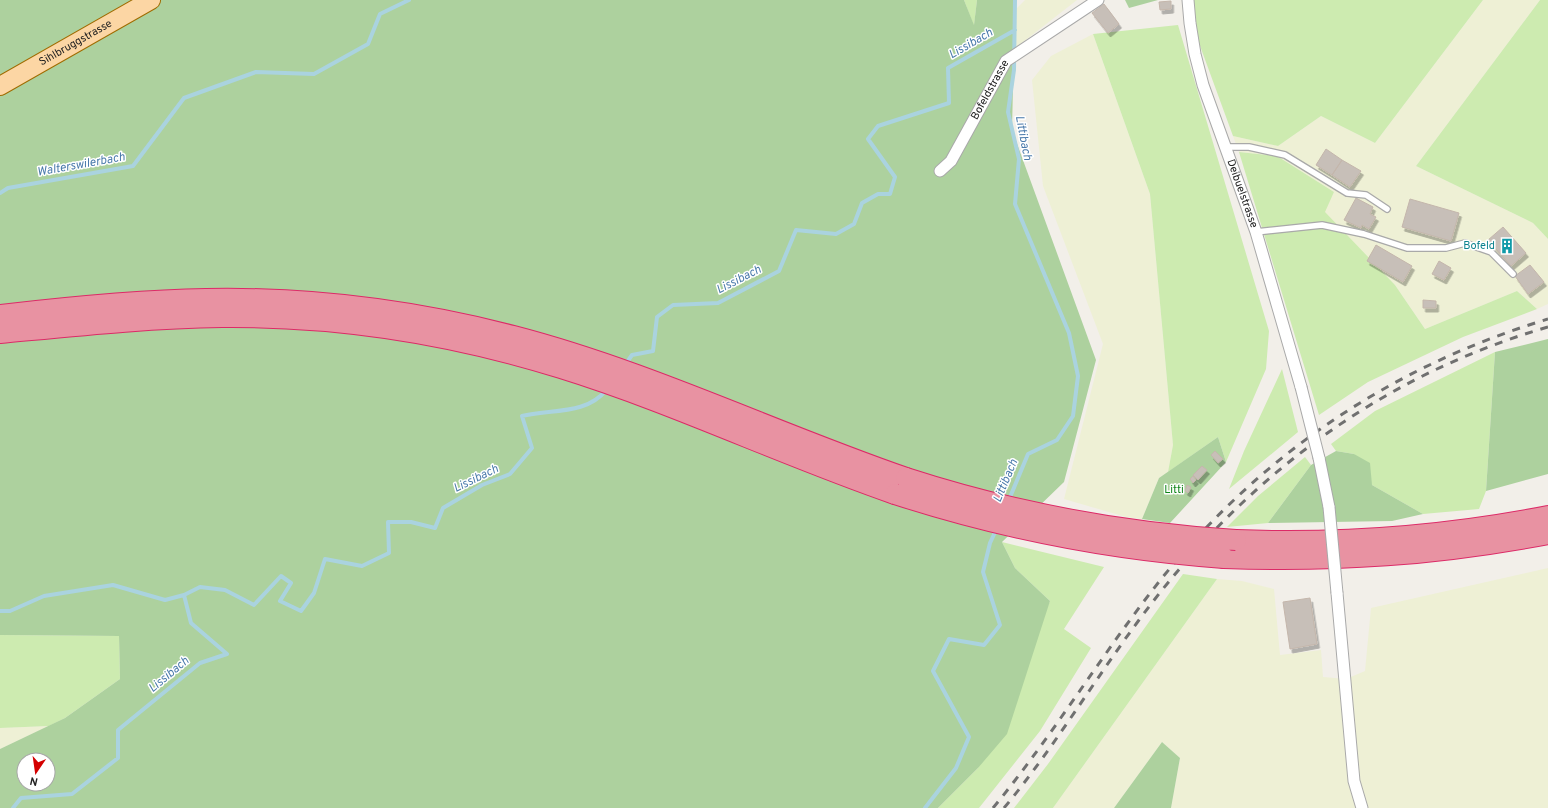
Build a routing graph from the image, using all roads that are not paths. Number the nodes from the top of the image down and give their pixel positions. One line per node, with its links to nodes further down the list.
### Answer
1 (151, 0): 4 (main road, Sihlbruggstrasse)
2 (1098, 0): 6 (street, Bofeldstrasse)
3 (1188, 0): 5 (street, Deibuelstrasse)
4 (0, 86)
5 (1226, 147): 7 (lane); 8 (street, Deibuelstrasse)
6 (940, 170)
7 (1387, 209)
8 (1256, 232): 9 (lane); 16 (street, Deibuelstrasse, bridge)
9 (1513, 274)
10 (0, 315): 12 (highway)
11 (0, 333): 12 (highway)
12 (744, 426): 13 (highway)
13 (901, 486): 14 (highway, bridge); 15 (highway, bridge)
14 (1548, 516)
15 (1548, 534)
16 (1362, 808)

